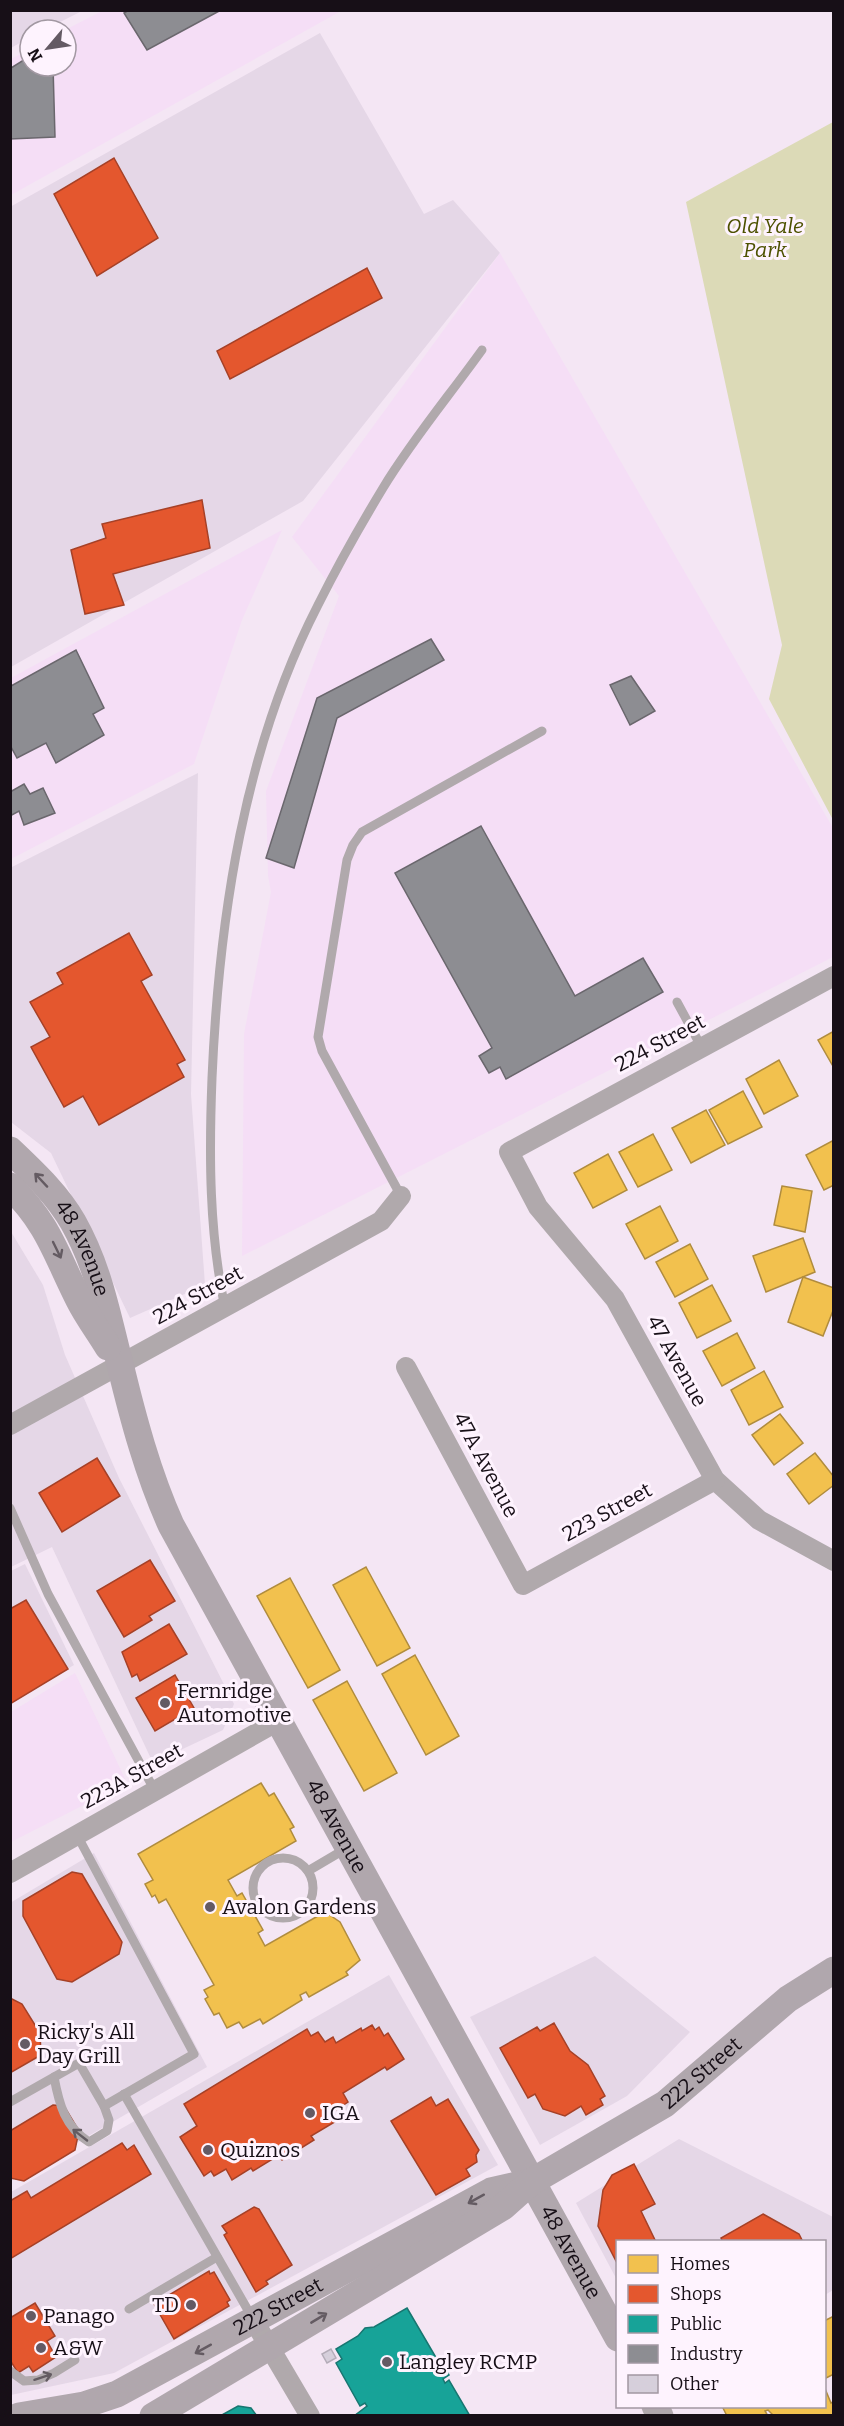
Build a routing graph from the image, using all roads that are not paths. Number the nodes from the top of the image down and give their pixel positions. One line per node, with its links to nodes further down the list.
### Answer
1 (482, 350): 10 (lane)
2 (542, 731): 9 (lane)
3 (834, 976): 5 (street, 224 Street)
4 (677, 1002): 5 (lane)
5 (702, 1048): 7 (street, 224 Street)
6 (10, 1150): 11 (main road, 48 Avenue, one-way to 6)
7 (509, 1152): 14 (street, 47 Avenue)
8 (10, 1186): 11 (main road, 48 Avenue, one-way to 11)
9 (401, 1196): 10 (street, 224 Street)
10 (225, 1308): 11 (street, 224 Street)
11 (120, 1366): 13 (street, 224 Street); 18 (main road, 48 Avenue)
12 (406, 1366): 17 (street, 47A Avenue)
13 (10, 1425)
14 (715, 1480): 16 (street, 47 Avenue); 17 (street, 223 Street)
15 (10, 1508): 19 (lane)
16 (834, 1561)
17 (523, 1586)
18 (278, 1721): 19 (street, 223A Street); 21 (main road, 48 Avenue)
19 (155, 1791): 20 (street, 223A Street)
20 (76, 1835): 23 (street, 223A Street); 26 (lane)
21 (347, 1848): 22 (lane); 29 (main road, 48 Avenue)
22 (308, 1871): 22 (lane)
23 (10, 1872)
24 (834, 1971): 29 (main road, 222 Street)
25 (54, 2077): 27 (lane); 28 (lane); 28 (lane, one-way to 25)
26 (124, 2094): 28 (lane); 30 (lane)
27 (10, 2103)
28 (104, 2106)
29 (531, 2182): 32 (main road, 222 Street, one-way to 32); 33 (main road, 48 Avenue); 34 (main road, 222 Street, one-way to 29)
30 (217, 2257): 31 (lane); 32 (lane)
31 (129, 2309)
32 (254, 2321): 34 (street); 37 (main road, 222 Street, one-way to 37)
33 (616, 2334)
34 (269, 2348): 38 (main road, 222 Street); 39 (street)
35 (75, 2360): 36 (lane, one-way to 35)
36 (10, 2372)
37 (19, 2415)
38 (153, 2415)
39 (310, 2415)

